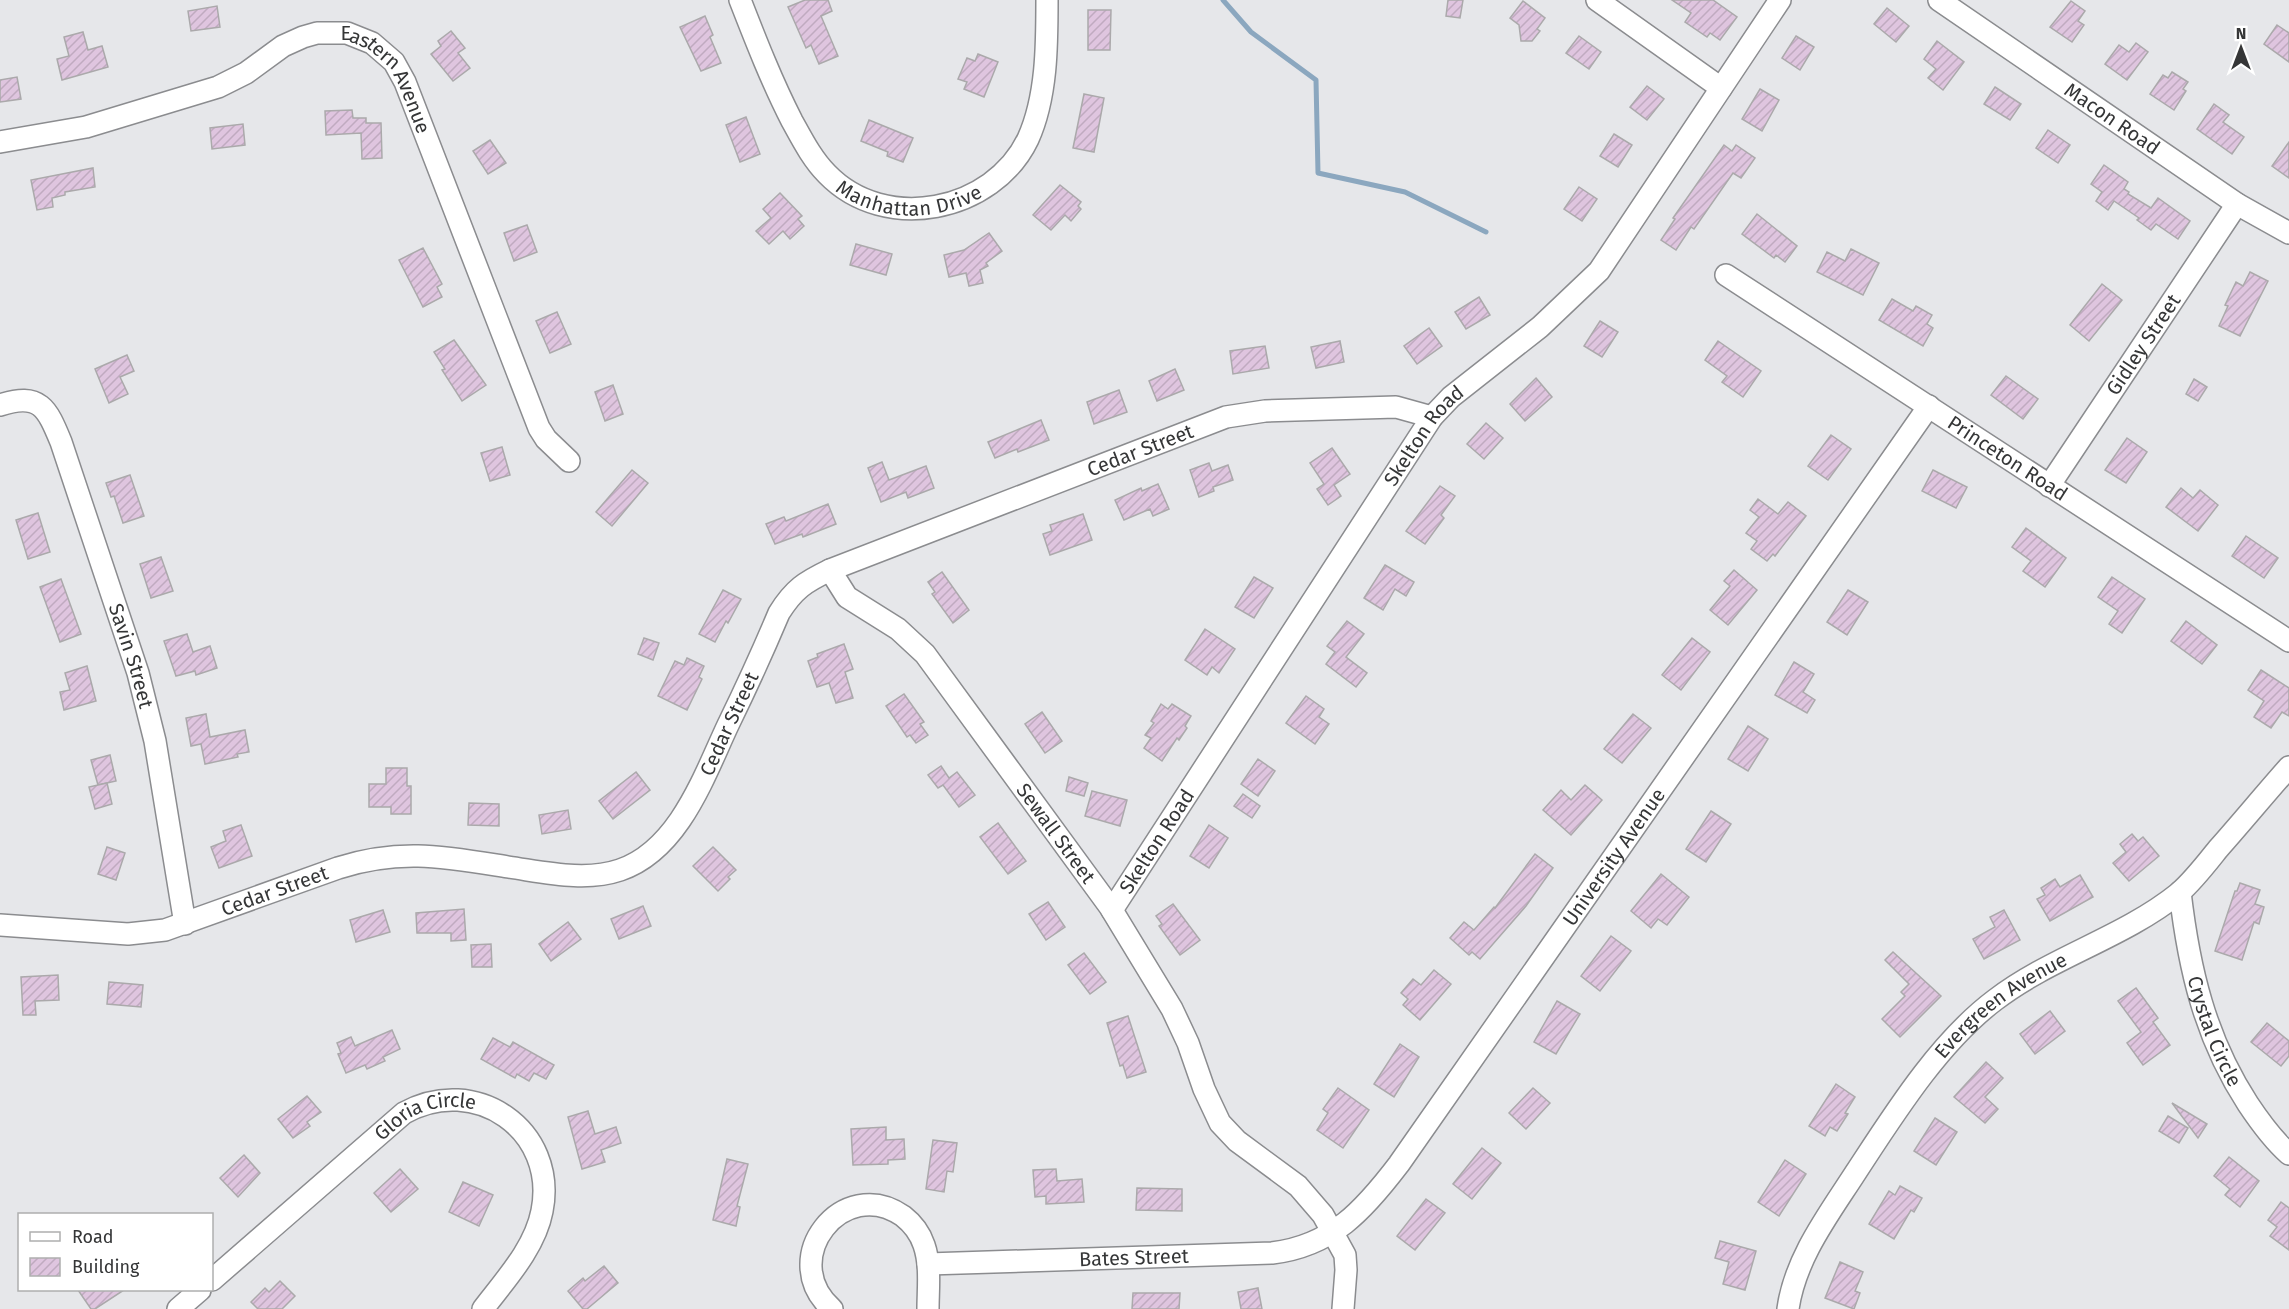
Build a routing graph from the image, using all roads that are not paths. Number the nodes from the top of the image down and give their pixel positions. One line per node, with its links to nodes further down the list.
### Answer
1 (740, 0): 2 (street, Manhattan Drive)
2 (1047, 0)
3 (1597, 0): 6 (street)
4 (1780, 0): 6 (street, Skelton Road)
5 (1939, 0): 8 (street, Macon Road)
6 (1721, 88): 13 (street, Skelton Road)
7 (0, 142): 14 (street, Eastern Avenue)
8 (2237, 204): 9 (street, Macon Road); 15 (street, Gidley Street)
9 (2289, 233)
10 (1726, 275): 12 (street, Princeton Road)
11 (0, 405): 21 (street, Savin Street)
12 (1929, 406): 15 (street, Princeton Road); 24 (street, University Avenue)
13 (1432, 417): 16 (street, Cedar Street); 20 (street, Skelton Road)
14 (569, 460)
15 (2049, 486): 17 (street, Princeton Road)
16 (830, 570): 20 (street, Sewall Street); 21 (street, Cedar Street)
17 (2289, 641)
18 (2289, 767): 19 (street, Evergreen Avenue)
19 (2180, 892): 23 (street, Crystal Circle); 33 (street, Evergreen Avenue)
20 (1111, 908): 24 (street, Sewall Street)
21 (185, 924): 22 (street, Cedar Street)
22 (0, 925)
23 (2289, 1154)
24 (1334, 1232): 25 (street, Bates Street); 32 (street)
25 (928, 1264): 30 (street); 31 (street)
26 (213, 1279): 29 (street, Gloria Circle)
27 (199, 1291): 28 (street)
28 (178, 1309)
29 (483, 1309)
30 (832, 1309)
31 (928, 1309)
32 (1343, 1309)
33 (1788, 1309)

